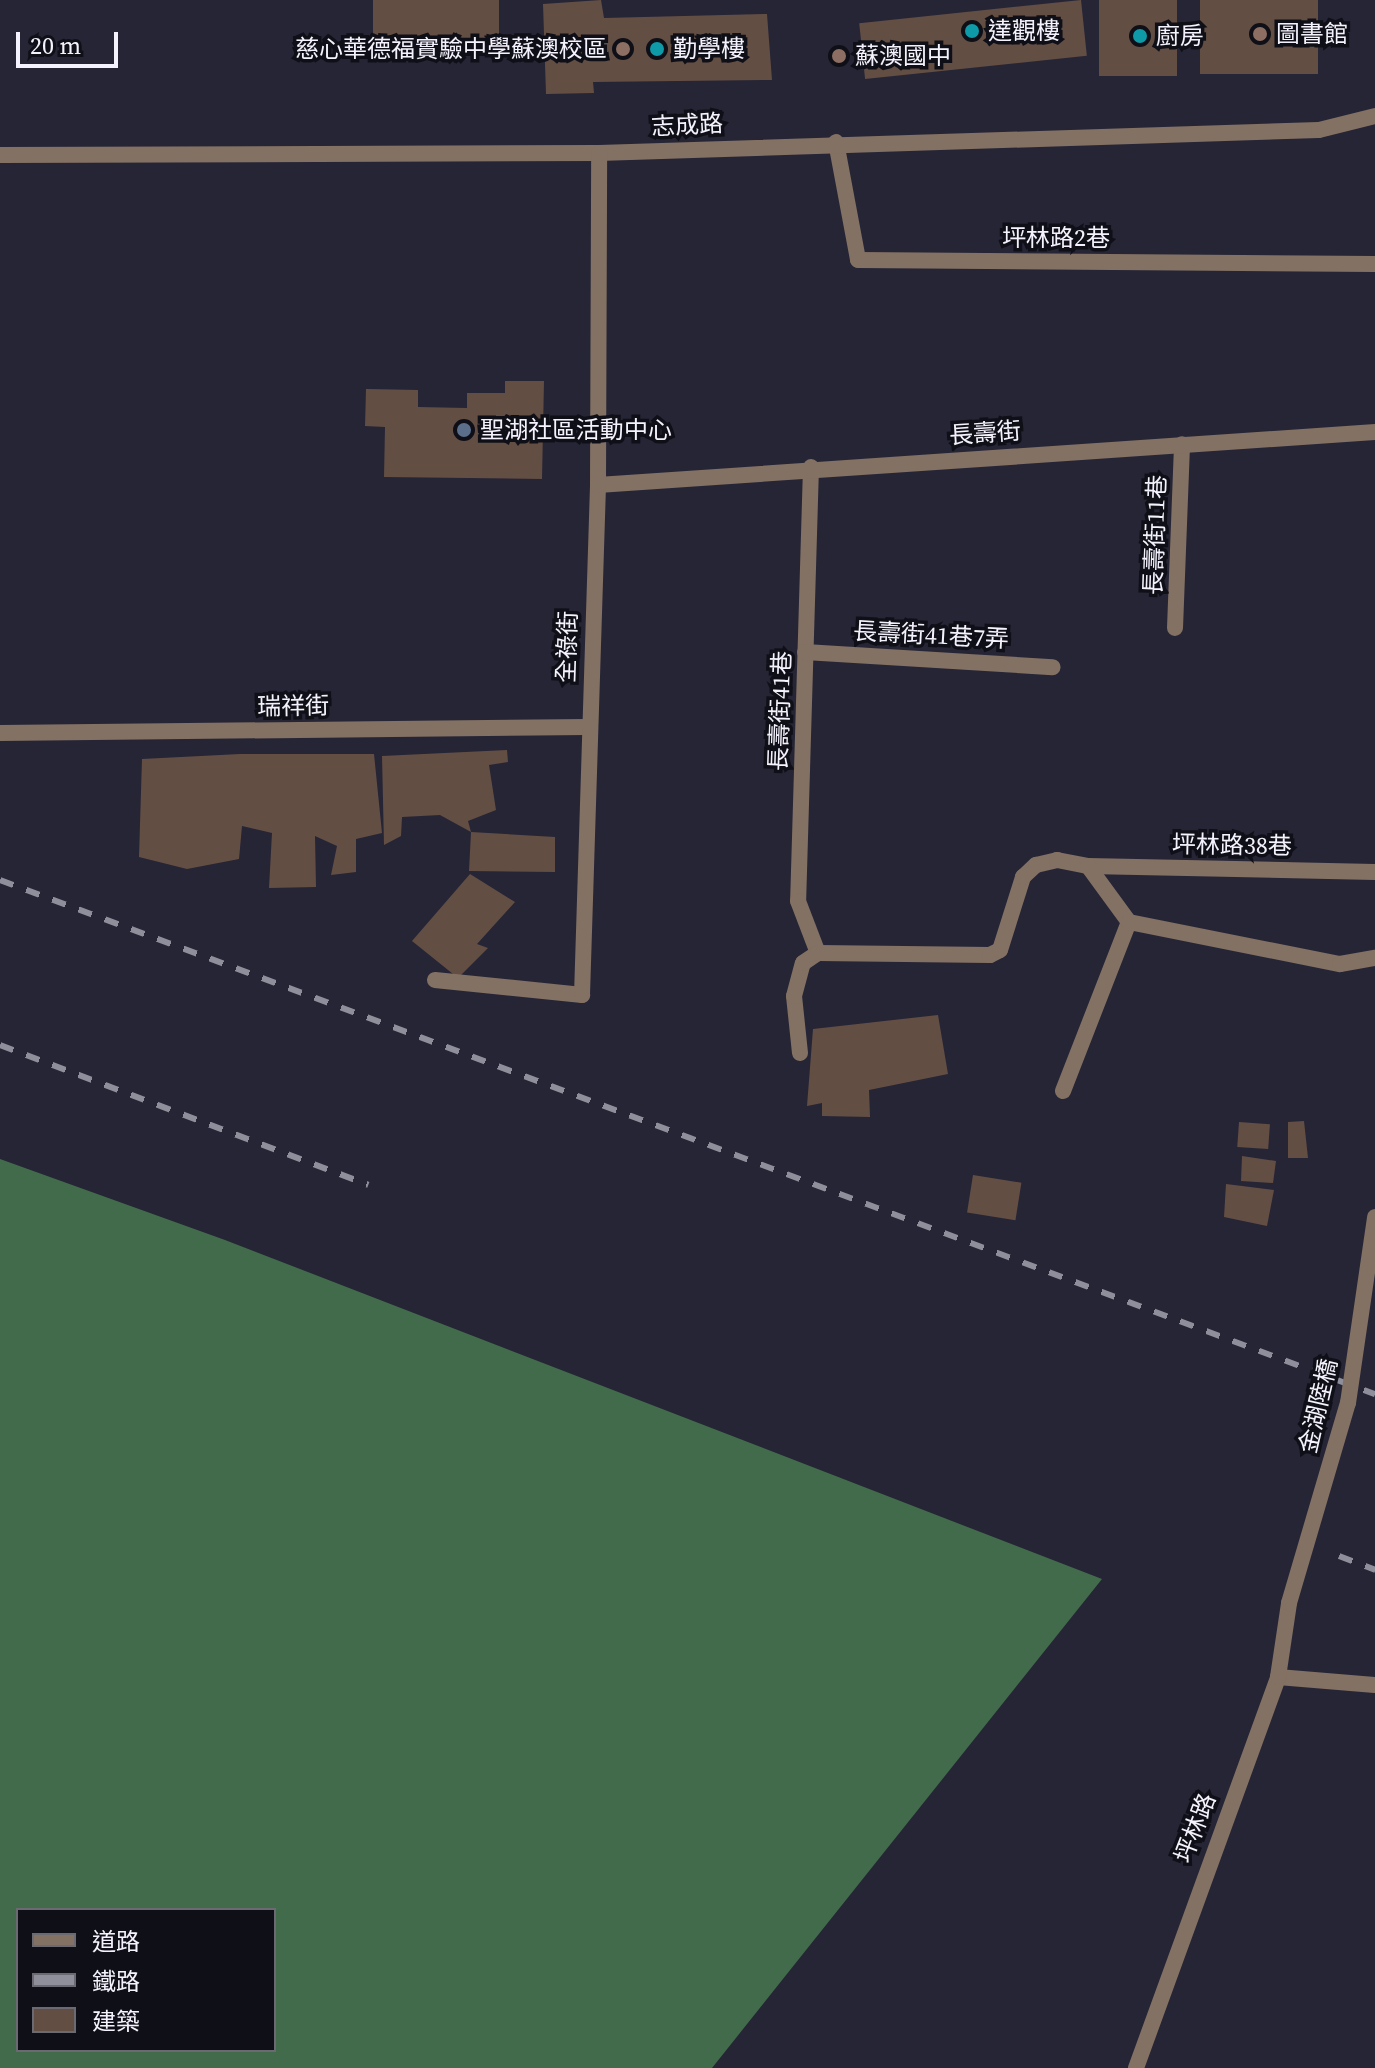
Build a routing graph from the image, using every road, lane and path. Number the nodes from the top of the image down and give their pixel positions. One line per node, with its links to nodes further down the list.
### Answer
1 (1375, 116): 2 (street, 志成路)
2 (836, 142): 3 (street, 志成路); 5 (street, 坪林路2巷)
3 (599, 153): 4 (street, 志成路); 9 (street, 全祿街)
4 (0, 155)
5 (1375, 264)
6 (1375, 432): 7 (street, 長壽街)
7 (1182, 444): 8 (street, 長壽街); 10 (street, 長壽街11巷)
8 (811, 467): 9 (street, 長壽街); 11 (street, 長壽街41巷)
9 (598, 485): 13 (street, 全祿街)
10 (1175, 628)
11 (805, 652): 12 (street, 長壽街41巷7弄); 18 (street, 長壽街41巷)
12 (1053, 667)
13 (587, 727): 14 (street, 瑞祥街); 20 (street, 全祿街)
14 (0, 733)
15 (1088, 866): 16 (street, 坪林路38巷); 17 (street); 18 (street, 坪林路38巷)
16 (1375, 872)
17 (1129, 922): 19 (street); 22 (street)
18 (818, 953): 21 (street)
19 (1375, 958)
20 (435, 980)
21 (800, 1053)
22 (1063, 1091)
23 (1375, 1217): 24 (street, 金湖陸橋, bridge)
24 (1289, 1603): 25 (street, 坪林路)
25 (1278, 1677): 26 (street); 27 (street, 坪林路)
26 (1375, 1685)
27 (1136, 2068)

